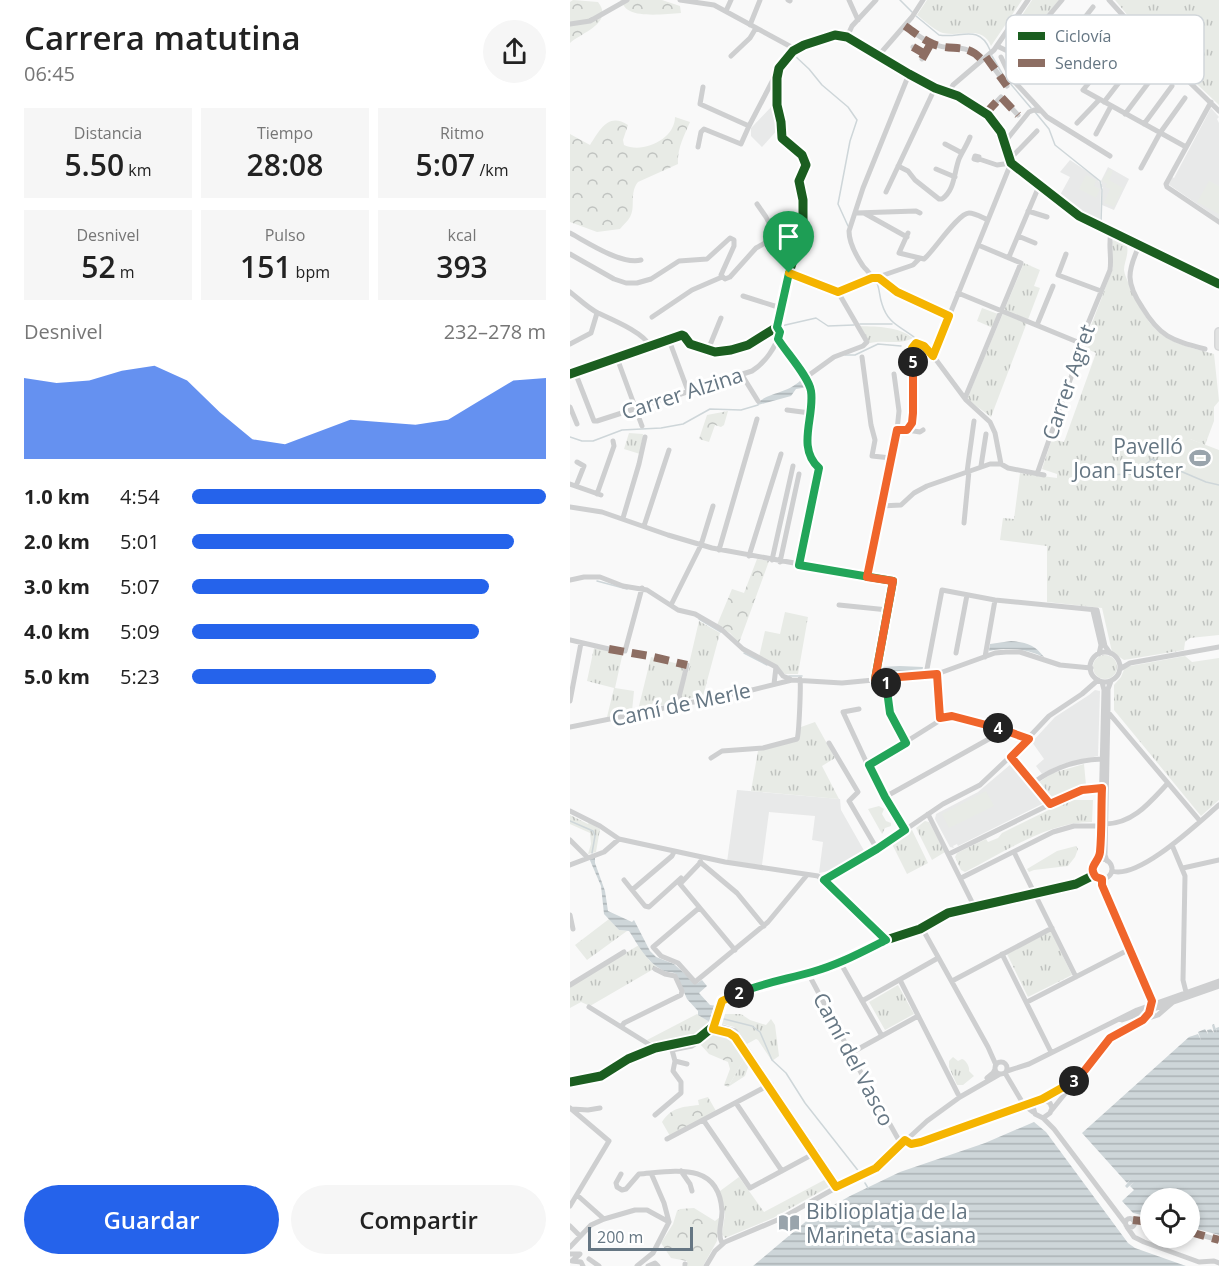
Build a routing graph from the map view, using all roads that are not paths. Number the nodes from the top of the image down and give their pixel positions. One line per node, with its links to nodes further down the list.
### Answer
1 (627, 0): 18 (street)
2 (680, 0): 12 (street)
3 (731, 0): 12 (street)
4 (760, 0): 20 (street)
5 (849, 0): 17 (street)
6 (876, 0): 17 (street)
7 (923, 0): 19 (street)
8 (1028, 0): 13 (street)
9 (1062, 0): 14 (street)
10 (1109, 0): 16 (street)
11 (1094, 8): 15 (street)
12 (726, 11): 20 (street)
13 (1018, 15)
14 (1049, 15)
15 (1088, 15)
16 (1122, 15)
17 (858, 20): 22 (street)
18 (570, 24)
19 (905, 26): 23 (street); 29 (street)
20 (753, 27): 26 (street); 28 (street)
21 (1006, 32): 25 (street)
22 (847, 37): 26 (street); 29 (street)
23 (931, 43): 24 (street); 30 (street)
24 (913, 47)
25 (995, 48): 27 (street); 30 (street)
26 (795, 49): 33 (street)
27 (1006, 51)
28 (731, 56)
29 (879, 56): 34 (street)
30 (985, 57): 40 (street); 44 (street)
31 (1001, 57): 32 (street)
32 (1006, 68)
33 (778, 73): 56 (street); 89 (street)
34 (909, 74): 43 (street); 77 (street)
35 (1016, 84): 49 (street)
36 (1086, 84): 46 (street)
37 (1115, 84): 46 (street)
38 (1148, 84): 52 (street)
39 (1192, 84): 47 (street)
40 (1007, 86)
41 (1172, 86): 55 (street)
42 (703, 87): 56 (street)
43 (935, 88): 44 (street); 68 (street)
44 (949, 92): 51 (street)
45 (1185, 98): 58 (street)
46 (1101, 101): 48 (street); 54 (street)
47 (1211, 102): 50 (street); 64 (street)
48 (1111, 106): 52 (street); 59 (street)
49 (1041, 111): 61 (street); 66 (street)
50 (1219, 111)
51 (986, 113): 53 (street); 61 (street)
52 (1125, 114): 55 (street)
53 (1018, 115)
54 (1077, 123)
55 (1144, 124): 58 (street)
56 (748, 126): 63 (street)
57 (1036, 131): 67 (street)
58 (1160, 133): 64 (street); 69 (street)
59 (1096, 134)
60 (970, 137): 65 (street)
61 (1004, 142): 67 (street)
62 (945, 144): 65 (street)
63 (698, 147)
64 (1186, 147): 81 (street)
65 (964, 151): 67 (street); 71 (street)
66 (1110, 156)
67 (1010, 162): 72 (street); 80 (street)
68 (898, 166): 71 (street); 73 (street)
69 (1141, 168)
70 (936, 169): 71 (street)
71 (955, 177)
72 (1039, 186): 75 (street); 83 (street)
73 (886, 192)
74 (757, 204): 85 (street)
75 (1028, 211): 79 (street); 84 (street)
76 (863, 212): 77 (street); 78 (street); 93 (street)
77 (856, 213): 97 (street)
78 (920, 213)
79 (1047, 217)
80 (988, 220): 87 (street); 93 (street)
81 (1219, 222)
82 (570, 233): 94 (street)
83 (1112, 233): 88 (street); 100 (street, Carrer Agret)
84 (1018, 236): 86 (street); 92 (street)
85 (776, 237): 89 (street); 96 (street)
86 (1035, 243)
87 (978, 245): 92 (street); 103 (street)
88 (1138, 246): 98 (street); 120 (street)
89 (798, 248): 95 (street)
90 (570, 254): 96 (street)
91 (1066, 254): 100 (street)
92 (1010, 257): 106 (street)
93 (919, 259): 97 (street)
94 (641, 260)
95 (789, 273): 102 (street); 105 (street)
96 (722, 277): 109 (street)
97 (874, 278): 102 (street); 108 (street)
98 (1219, 284)
99 (1053, 286): 111 (street)
100 (1101, 291): 116 (street, Carrer Agret)
101 (570, 292): 107 (street)
102 (838, 292): 128 (street)
103 (958, 293): 106 (street); 108 (street)
104 (743, 296): 105 (street)
105 (781, 308): 112 (street)
106 (1001, 312): 111 (street); 130 (street)
107 (597, 313): 117 (street); 118 (street)
108 (949, 316): 122 (street)
109 (652, 317)
110 (721, 318): 121 (street)
111 (1037, 325): 116 (street)
112 (777, 327): 114 (street); 121 (street)
113 (1219, 332): 119 (main road)
114 (778, 339): 127 (street, Carrer Alzina); 128 (street)
115 (669, 340): 118 (street); 121 (street); 129 (street)
116 (1080, 343): 155 (street, Carrer Agret)
117 (570, 344)
118 (651, 346): 124 (street)
119 (1219, 346)
120 (1204, 349)
121 (708, 350)
122 (933, 356): 130 (street); 141 (street)
123 (862, 357): 148 (street)
124 (617, 358): 125 (street); 133 (street)
125 (573, 373): 133 (street, Carrer Alzina)
126 (894, 374): 140 (street)
127 (742, 375): 129 (street, Carrer Alzina); 131 (street)
128 (805, 378): 135 (street)
129 (688, 391): 133 (street, Carrer Alzina)
130 (965, 398): 150 (street)
131 (758, 401)
132 (570, 406): 138 (street)
133 (635, 407): 139 (street)
134 (786, 410): 135 (street)
135 (810, 413): 169 (street)
136 (757, 419): 165 (street)
137 (974, 422): 153 (street)
138 (577, 424)
139 (642, 426)
140 (897, 430): 141 (street); 148 (street)
141 (907, 430): 142 (street)
142 (923, 430)
143 (986, 434): 152 (street)
144 (645, 437): 161 (street)
145 (613, 441): 157 (street)
146 (669, 450): 163 (street)
147 (781, 454): 166 (street)
148 (891, 458): 159 (street)
149 (577, 462): 157 (street)
150 (1001, 464): 152 (street); 155 (street)
151 (793, 466): 167 (street)
152 (981, 466): 153 (street)
153 (968, 471): 159 (street); 162 (street)
154 (799, 474): 168 (street)
155 (1037, 474): 156 (street)
156 (1044, 475)
157 (573, 485)
158 (713, 506): 164 (street)
159 (881, 506): 170 (street)
160 (570, 507): 161 (street)
161 (623, 518): 163 (street)
162 (964, 523)
163 (644, 526): 164 (street)
164 (701, 545): 165 (street); 177 (street)
165 (719, 550): 166 (street)
166 (749, 556): 167 (street)
167 (772, 560): 168 (street)
168 (780, 562): 169 (street)
169 (799, 565): 170 (street)
170 (867, 577): 178 (street)
171 (570, 580): 173 (street)
172 (939, 588): 195 (street)
173 (641, 590): 177 (street); 184 (street)
174 (966, 595): 175 (street); 185 (street); 195 (street)
175 (994, 600): 179 (street); 188 (street)
176 (839, 604): 178 (street)
177 (670, 605): 192 (street)
178 (888, 610): 199 (street)
179 (1093, 611): 186 (street); 187 (street)
180 (570, 640): 181 (street)
181 (581, 643): 183 (street); 204 (street)
182 (1219, 647): 190 (street)
183 (609, 649)
184 (625, 651)
185 (956, 653)
186 (1110, 653): 187 (street); 189 (street)
187 (1099, 654): 193 (street)
188 (985, 657): 193 (street, Camí de Merle); 196 (street, Camí de Merle)
189 (1118, 660): 190 (street); 194 (street)
190 (1130, 663): 194 (street)
191 (687, 665): 205 (street)
192 (776, 667): 200 (street); 203 (street)
193 (1091, 668): 201 (street)
194 (1120, 669): 202 (street)
195 (925, 672): 196 (street, Camí de Merle); 197 (street, Camí de Merle)
196 (937, 674): 208 (street)
197 (886, 678): 199 (street, Camí de Merle); 215 (street)
198 (800, 679): 199 (street, Camí de Merle); 200 (street, Camí de Merle); 217 (street)
199 (875, 679)
200 (792, 680): 203 (street, Camí de Merle)
201 (1100, 681): 202 (street); 213 (street); 218 (street)
202 (1111, 681): 207 (street)
203 (774, 684): 205 (street, Camí de Merle)
204 (570, 701)
205 (680, 704): 211 (street, Camí de Merle)
206 (859, 709): 219 (street)
207 (1108, 712): 209 (street); 210 (street)
208 (940, 718): 212 (street); 215 (street)
209 (1117, 722): 210 (street); 221 (street)
210 (1107, 723): 229 (street)
211 (570, 727)
212 (1005, 730): 213 (street); 223 (street)
213 (1029, 739): 216 (street)
214 (830, 743): 234 (street)
215 (906, 743): 219 (street)
216 (1011, 757): 220 (street); 227 (street)
217 (711, 758)
218 (1102, 759): 220 (street); 222 (street)
219 (869, 765): 223 (street)
220 (1033, 783): 224 (street)
221 (1168, 783): 228 (street); 229 (street)
222 (1102, 788): 224 (street); 229 (street)
223 (885, 797): 230 (street)
224 (1050, 804): 237 (street)
225 (1219, 805): 228 (street)
226 (570, 811): 231 (street)
227 (928, 814): 230 (street); 237 (street)
228 (1200, 821): 233 (street)
229 (1103, 825): 236 (street); 240 (street); 242 (street)
230 (905, 830): 234 (street)
231 (619, 839): 235 (street); 239 (street)
232 (570, 840): 239 (street)
233 (1172, 845): 245 (street); 246 (street)
234 (877, 849): 252 (street)
235 (674, 852): 238 (street); 253 (street)
236 (1014, 852): 249 (street); 254 (street)
237 (949, 854): 249 (street)
238 (694, 856): 243 (street); 247 (street)
239 (587, 857): 244 (street)
240 (1097, 860): 242 (street); 248 (street)
241 (1219, 860): 245 (street)
242 (1107, 861): 246 (street)
243 (700, 862): 253 (street); 255 (street); 258 (street)
244 (570, 866)
245 (1183, 868): 276 (street)
246 (1112, 871): 250 (street)
247 (807, 874): 252 (street); 258 (street)
248 (1094, 875): 250 (street); 254 (street)
249 (961, 878): 256 (street)
250 (1102, 879): 263 (street)
251 (624, 880): 253 (street)
252 (824, 880): 262 (street)
253 (632, 890)
254 (1034, 892): 256 (street); 260 (street)
255 (699, 908): 264 (street); 264 (street)
256 (975, 908): 259 (street)
257 (570, 915): 261 (street)
258 (764, 926): 264 (street)
259 (922, 928): 262 (street); 267 (street)
260 (1052, 928): 266 (street); 271 (street)
261 (573, 929)
262 (886, 940): 268 (street)
263 (1130, 949): 271 (street); 280 (street)
264 (735, 950)
265 (624, 952): 275 (street)
266 (1002, 954): 273 (street); 278 (street)
267 (938, 958): 272 (street); 273 (street)
268 (840, 962): 270 (street); 277 (street)
269 (656, 969): 284 (street)
270 (808, 973): 285 (street); 292 (street, Camí del Vasco)
271 (1076, 977): 278 (street)
272 (900, 980): 277 (street); 281 (street)
273 (952, 981): 289 (street)
274 (1219, 983): 276 (street); 280 (street)
275 (570, 985)
276 (1186, 993): 280 (street)
277 (862, 1001): 288 (street)
278 (1027, 1002): 291 (street)
279 (590, 1007): 284 (street)
280 (1153, 1010): 282 (street); 283 (street); 286 (street)
281 (918, 1016): 288 (street); 302 (street)
282 (1119, 1022): 283 (street); 286 (street)
283 (1107, 1024): 291 (street)
284 (622, 1026): 290 (street)
285 (715, 1026): 287 (street); 301 (street)
286 (1121, 1031): 299 (street)
287 (702, 1036): 290 (street); 293 (street)
288 (882, 1036): 292 (street)
289 (988, 1047): 295 (street); 297 (street)
290 (655, 1048): 300 (street)
291 (1051, 1052): 294 (street)
292 (850, 1053): 314 (street, Camí del Vasco)
293 (675, 1061): 296 (street); 310 (street)
294 (1033, 1061): 295 (street); 298 (street)
295 (1004, 1063): 297 (street); 298 (street)
296 (687, 1065)
297 (995, 1067): 298 (street); 302 (street)
298 (1004, 1073): 305 (street); 307 (street)
299 (1077, 1079): 303 (street); 311 (street)
300 (570, 1082)
301 (770, 1085): 304 (street); 315 (street)
302 (958, 1094): 307 (street)
303 (1039, 1100): 305 (street); 309 (street); 311 (street)
304 (736, 1103): 312 (street); 317 (street)
305 (1024, 1105): 309 (street); 314 (street)
306 (600, 1108): 308 (street)
307 (944, 1108): 314 (street)
308 (571, 1109): 322 (street)
309 (1033, 1112): 311 (street)
310 (655, 1115)
311 (1047, 1115): 327 (street)
312 (704, 1120): 313 (street); 317 (street)
313 (668, 1139)
314 (903, 1142): 320 (street)
315 (816, 1153): 317 (street); 320 (street)
316 (681, 1171): 318 (street); 321 (street); 332 (street)
317 (782, 1172)
318 (651, 1173): 319 (street); 325 (street)
319 (621, 1174)
320 (838, 1186): 332 (street)
321 (692, 1191)
322 (577, 1195): 323 (street); 324 (street)
323 (570, 1206)
324 (603, 1219): 325 (street); 330 (street)
325 (669, 1222): 339 (street)
326 (1140, 1222): 327 (street)
327 (1129, 1223): 336 (street)
328 (570, 1226): 330 (street)
329 (1200, 1235): 331 (street)
330 (580, 1236): 333 (street)
331 (1219, 1240)
332 (722, 1243): 342 (street)
333 (570, 1247)
334 (570, 1254): 337 (street)
335 (589, 1259): 338 (street)
336 (1219, 1263)
337 (583, 1266)
338 (598, 1266)
339 (637, 1266)
340 (648, 1266): 341 (street)
341 (658, 1266)
342 (706, 1266)

